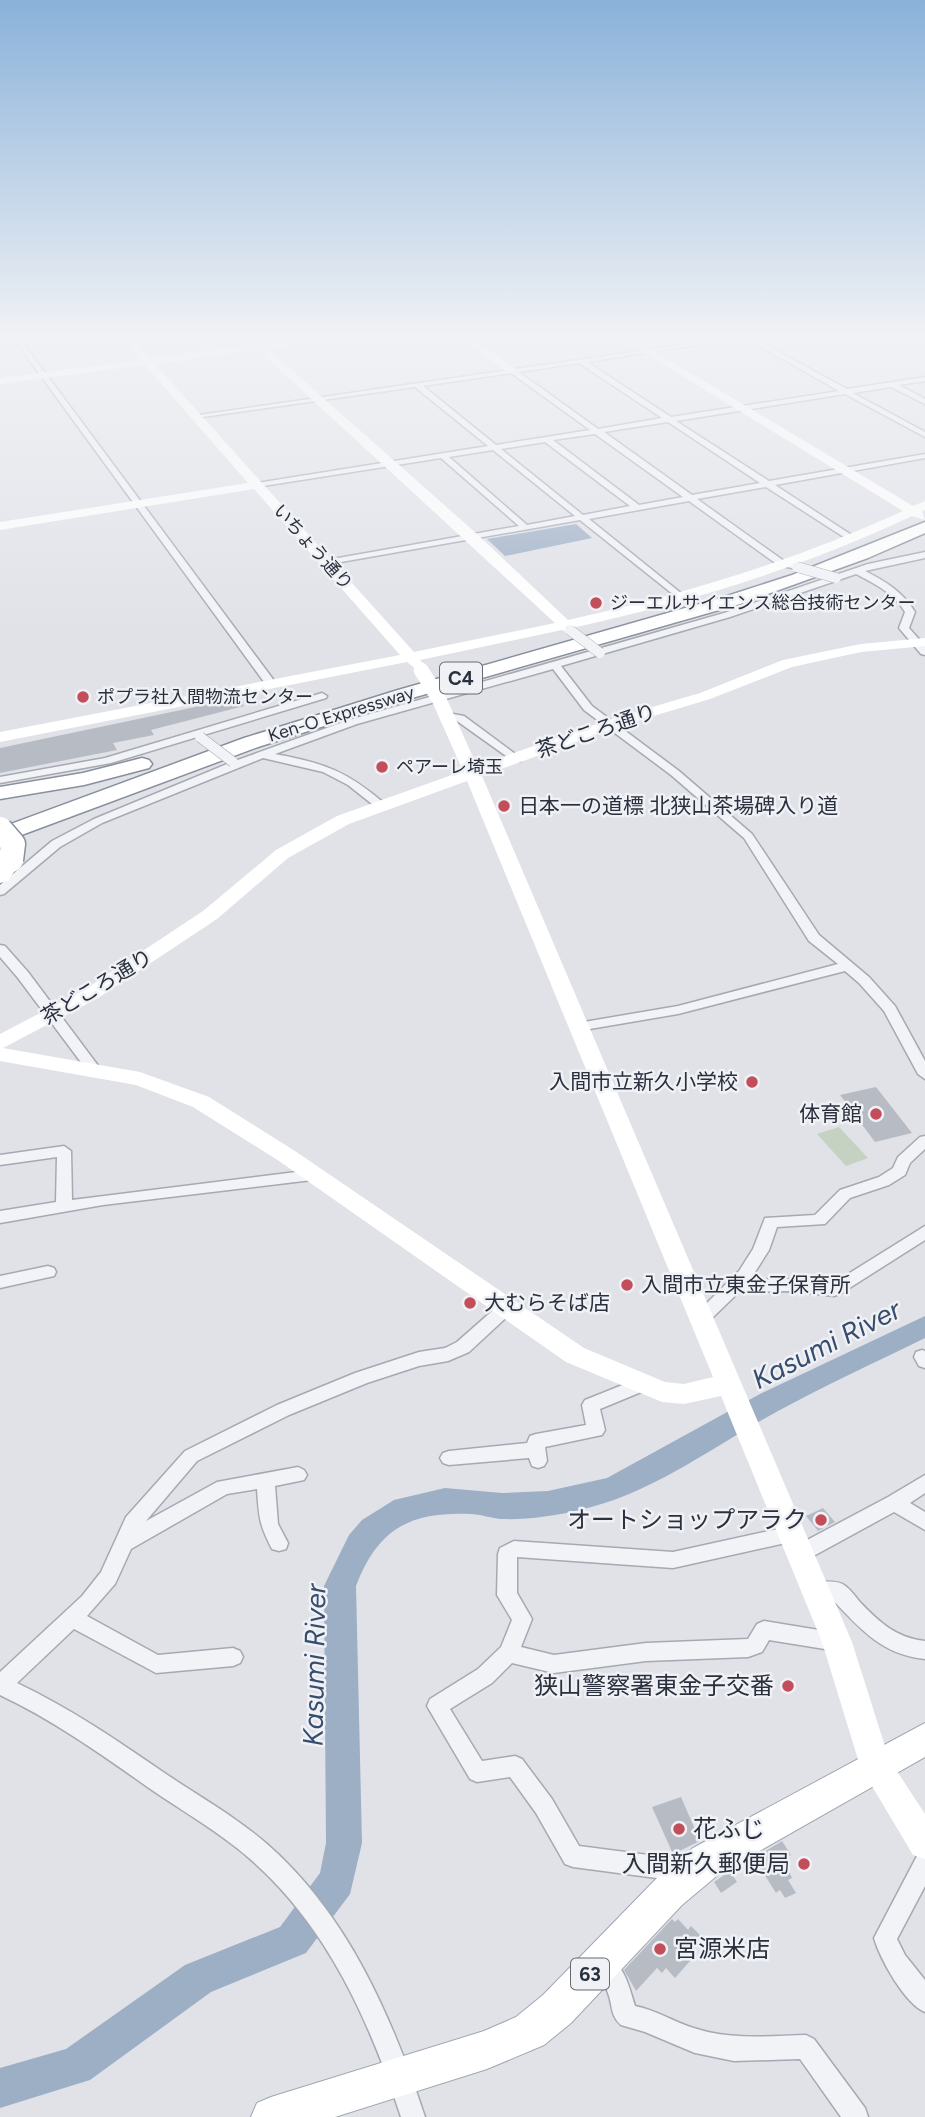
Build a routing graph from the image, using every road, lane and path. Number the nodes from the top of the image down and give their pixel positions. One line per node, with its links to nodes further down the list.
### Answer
1 (90, 438): 18 (street)
2 (215, 438): 16 (street, いちょう通り)
3 (361, 438): 13 (street)
4 (483, 438): 10 (street)
5 (554, 438): 9 (street)
6 (606, 438): 17 (street)
7 (699, 438): 15 (street)
8 (791, 438): 14 (street)
9 (546, 439): 10 (street); 19 (street)
10 (494, 447): 11 (street); 21 (street)
11 (442, 455): 13 (street); 23 (street)
12 (925, 456): 14 (street)
13 (391, 463): 16 (street); 24 (street)
14 (846, 470): 15 (street); 20 (street)
15 (769, 484): 17 (street); 25 (street)
16 (257, 485): 18 (street); 27 (street, いちょう通り)
17 (691, 497): 19 (street); 28 (street)
18 (137, 504): 22 (street); 37 (street)
19 (637, 507): 21 (street)
20 (921, 516): 25 (street); 41 (highway, Ken-O Expressway / C4)
21 (582, 517): 23 (street); 31 (street)
22 (0, 526)
23 (525, 527): 24 (street)
24 (472, 537): 27 (street); 32 (street)
25 (850, 538): 28 (street)
26 (925, 555): 29 (street)
27 (327, 563): 35 (street, いちょう通り)
28 (781, 563): 30 (street, bridge); 31 (street)
29 (857, 571): 30 (street); 33 (street)
30 (836, 578): 34 (street)
31 (679, 596): 32 (street)
32 (568, 628): 34 (street, bridge); 35 (street)
33 (921, 646): 42 (street, 茶どころ通り)
34 (600, 653): 36 (street)
35 (416, 664): 37 (street); 39 (street, いちょう通り, bridge)
36 (555, 665): 39 (street); 42 (street)
37 (271, 684): 44 (street)
38 (322, 696): 43 (street)
39 (438, 697): 40 (street, いちょう通り); 45 (street)
40 (448, 716): 46 (street); 48 (street, いちょう通り)
41 (296, 723): 50 (highway); 52 (highway, Ken-O Expressway / C4); 53 (highway, Ken-O Expressway / C4); 54 (highway)
42 (611, 724): 46 (street, 茶どころ通り); 57 (street)
43 (199, 735): 47 (street, bridge); 49 (street)
44 (0, 737)
45 (262, 754): 47 (street); 51 (street)
46 (517, 759): 48 (street, 茶どころ通り)
47 (234, 763): 55 (street)
48 (472, 775): 51 (street, 茶どころ通り); 59 (street, いちょう通り)
49 (0, 780)
50 (0, 793)
51 (381, 806): 58 (street, 茶どころ通り)
52 (0, 828): 54 (highway, bridge)
53 (0, 836)
54 (4, 863)
55 (0, 891)
56 (0, 949): 58 (street)
57 (847, 966): 59 (street); 63 (street)
58 (53, 1016): 60 (street, 茶どころ通り); 62 (street)
59 (579, 1027): 74 (street, いちょう通り)
60 (0, 1042)
61 (0, 1054): 62 (street)
62 (94, 1070): 66 (street)
63 (925, 1074)
64 (925, 1141): 72 (street)
65 (0, 1160): 67 (street)
66 (312, 1175): 67 (street); 73 (street)
67 (64, 1205): 68 (street)
68 (0, 1217)
69 (925, 1232): 72 (street)
70 (48, 1272): 71 (street)
71 (0, 1282)
72 (735, 1286): 74 (street)
73 (505, 1309): 75 (street); 83 (street)
74 (702, 1318): 76 (street, いちょう通り)
75 (640, 1385): 76 (street); 77 (street)
76 (732, 1389): 85 (street, いちょう通り)
77 (449, 1458)
78 (298, 1475): 79 (street)
79 (265, 1480): 83 (street); 84 (street)
80 (925, 1483): 81 (street)
81 (895, 1503): 82 (street); 85 (street)
82 (925, 1522)
83 (124, 1543): 87 (street)
84 (279, 1543)
85 (796, 1544): 86 (street, いちょう通り); 90 (street)
86 (816, 1591): 88 (street, いちょう通り); 89 (street)
87 (74, 1619): 91 (street); 92 (street)
88 (837, 1642): 90 (street); 94 (street, いちょう通り)
89 (925, 1650)
90 (509, 1653): 97 (street)
91 (233, 1657)
92 (0, 1685): 100 (street)
93 (925, 1739): 94 (main road, 63)
94 (876, 1766): 95 (street, いちょう通り); 97 (main road, 63)
95 (925, 1843)
96 (925, 1864): 99 (street)
97 (693, 1872): 98 (main road, 63)
98 (600, 1964): 100 (main road, 63); 103 (street)
99 (925, 2000)
100 (400, 2077): 101 (main road, 63); 102 (street)
101 (271, 2117)
102 (413, 2117)
103 (856, 2117)

